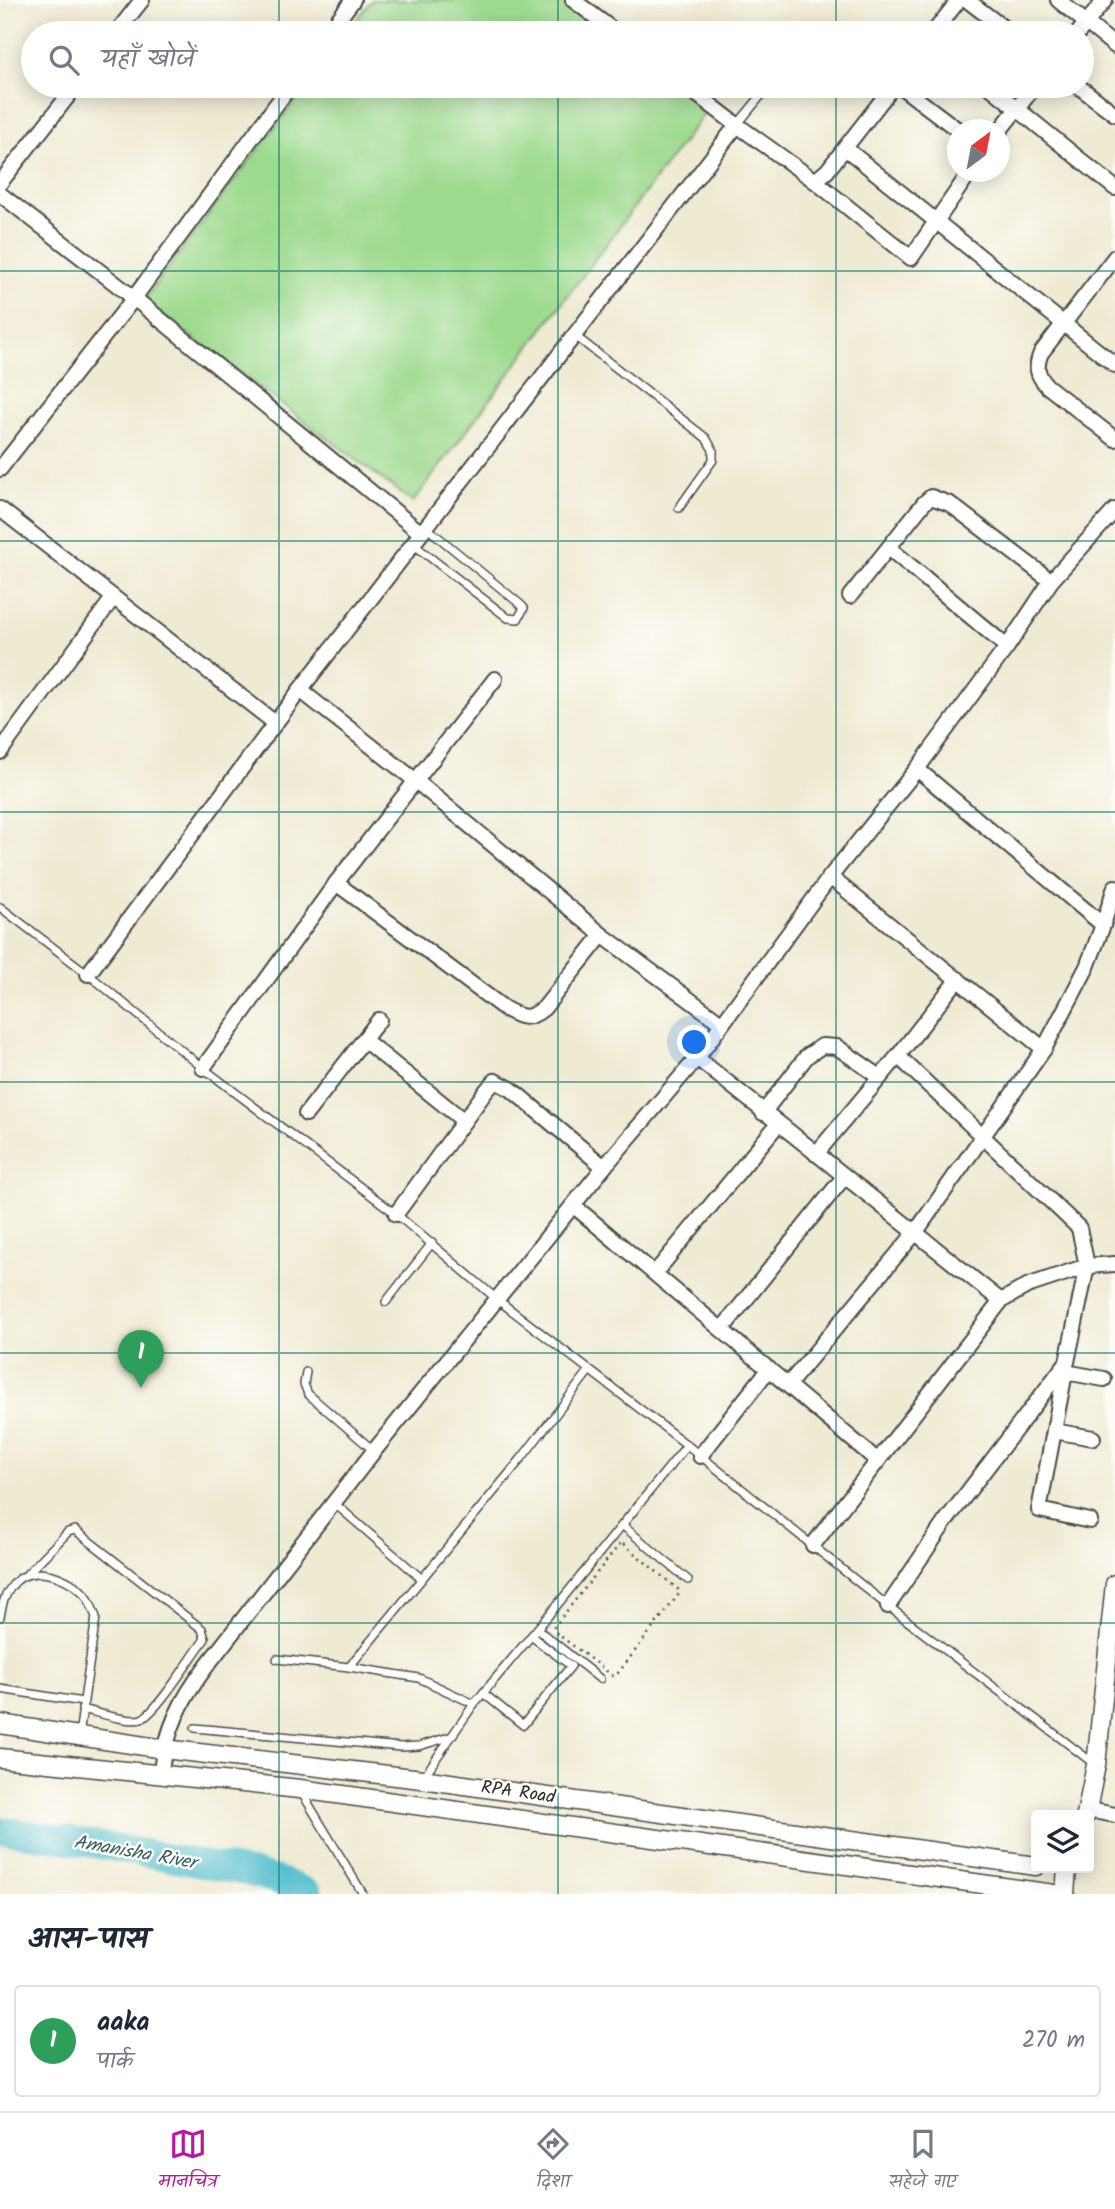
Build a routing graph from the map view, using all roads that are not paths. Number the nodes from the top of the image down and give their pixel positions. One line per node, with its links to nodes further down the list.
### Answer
1 (142, 0): 8 (street)
2 (353, 0): 9 (street)
3 (573, 0): 10 (street)
4 (959, 0): 11 (street)
5 (967, 0): 12 (street)
6 (1058, 0): 13 (street)
7 (1105, 0): 14 (street)
8 (125, 21)
9 (337, 21)
10 (601, 21)
11 (942, 21)
12 (994, 21)
13 (1076, 21)
14 (1088, 21)
15 (1094, 35): 16 (street)
16 (1115, 46)
17 (67, 98): 34 (street)
18 (281, 98): 39 (street)
19 (702, 98): 30 (street)
20 (759, 98): 30 (lane)
21 (884, 98): 31 (street)
22 (916, 98): 29 (street)
23 (1004, 98): 26 (street)
24 (1025, 98): 26 (street)
25 (1094, 98): 27 (street)
26 (1017, 108): 28 (street); 35 (street)
27 (1115, 114)
28 (1008, 119)
29 (947, 122)
30 (737, 124): 32 (street); 41 (street)
31 (845, 148): 32 (street); 37 (street)
32 (815, 181): 37 (street)
33 (963, 182): 37 (street)
34 (0, 183)
35 (1115, 188)
36 (0, 194): 39 (street)
37 (937, 221): 40 (street)
38 (1115, 257): 40 (street)
39 (134, 298): 44 (street); 48 (street)
40 (1063, 324): 42 (street); 43 (street)
41 (574, 335): 45 (lane); 48 (street)
42 (1115, 365)
43 (1115, 439)
44 (0, 469)
45 (679, 508)
46 (0, 509): 52 (street)
47 (1115, 510): 50 (street)
48 (419, 534): 48 (lane); 55 (street)
49 (889, 548): 50 (street); 51 (street); 53 (street)
50 (1051, 581): 53 (street)
51 (850, 596)
52 (114, 598): 56 (street); 57 (street)
53 (1007, 647): 58 (street)
54 (495, 679): 59 (street)
55 (300, 690): 56 (street); 59 (street)
56 (275, 723): 66 (street)
57 (0, 752)
58 (917, 769): 60 (street); 64 (street)
59 (416, 781): 61 (street); 65 (street)
60 (830, 877): 67 (street); 69 (street)
61 (336, 883): 65 (street); 74 (street)
62 (1115, 887): 64 (street)
63 (0, 907): 66 (lane)
64 (1103, 925): 71 (street)
65 (602, 935): 69 (street)
66 (88, 974): 74 (lane)
67 (958, 979): 71 (street); 72 (street)
68 (379, 1020): 70 (street)
69 (721, 1023): 73 (street)
70 (364, 1040): 77 (street); 78 (street)
71 (1045, 1049): 80 (street)
72 (898, 1056): 75 (street); 80 (street)
73 (697, 1058): 76 (street); 82 (street)
74 (203, 1068): 85 (lane)
75 (880, 1077): 76 (street); 81 (street)
76 (763, 1112): 79 (street)
77 (306, 1114)
78 (464, 1121): 82 (street); 85 (street)
79 (778, 1124): 81 (street); 90 (street)
80 (983, 1137): 86 (street); 89 (street)
81 (816, 1154): 83 (street)
82 (604, 1167): 84 (street)
83 (844, 1177): 86 (street); 94 (street)
84 (574, 1206): 90 (street); 91 (street)
85 (396, 1214): 87 (lane)
86 (915, 1233): 92 (street); 100 (street)
87 (432, 1243): 91 (lane); 93 (lane)
88 (1115, 1264): 89 (street)
89 (1087, 1266): 92 (street); 95 (street)
90 (655, 1273): 94 (street)
91 (498, 1300): 97 (lane); 104 (street)
92 (1001, 1301): 106 (street)
93 (386, 1302)
94 (722, 1329): 96 (street)
95 (1066, 1367): 99 (street); 101 (street); 115 (street)
96 (769, 1369): 100 (street); 105 (street)
97 (589, 1371): 103 (lane); 112 (lane)
98 (306, 1372): 104 (lane)
99 (1104, 1379)
100 (788, 1385): 106 (street)
101 (1054, 1431): 102 (street); 108 (street)
102 (1093, 1438)
103 (687, 1445): 105 (lane); 109 (lane)
104 (374, 1451): 107 (street)
105 (701, 1456): 110 (lane)
106 (878, 1461): 110 (street)
107 (333, 1503): 112 (lane); 132 (street)
108 (1090, 1521)
109 (622, 1525): 113 (lane); 117 (lane)
110 (813, 1545): 115 (lane)
111 (27, 1574): 116 (lane); 127 (lane); 127 (lane)
112 (422, 1579): 121 (lane)
113 (688, 1580)
114 (1115, 1584): 123 (street)
115 (888, 1606): 134 (lane)
116 (0, 1617)
117 (537, 1629): 118 (lane); 120 (lane)
118 (531, 1636): 120 (lane); 125 (lane)
119 (277, 1659): 121 (lane)
120 (573, 1663): 122 (lane); 125 (lane)
121 (349, 1667): 126 (lane)
122 (600, 1679)
123 (1109, 1688): 134 (street)
124 (0, 1689): 127 (lane)
125 (483, 1693): 126 (lane)
126 (474, 1704): 131 (lane)
127 (83, 1706): 130 (lane)
128 (0, 1724): 130 (street, RPA Road)
129 (195, 1728): 131 (lane)
130 (79, 1736): 132 (street, RPA Road)
131 (449, 1737): 136 (lane)
132 (164, 1749): 135 (street); 136 (street, RPA Road)
133 (0, 1758): 135 (street)
134 (1096, 1765): 138 (street)
135 (160, 1775): 137 (street)
136 (422, 1779): 141 (street, RPA Road)
137 (300, 1789): 143 (street); 145 (lane)
138 (1087, 1810)
139 (1094, 1813): 140 (street)
140 (1115, 1815)
141 (868, 1842): 142 (street, RPA Road); 143 (street)
142 (1031, 1865)
143 (865, 1868): 146 (street)
144 (1062, 1873): 147 (street)
145 (363, 1894)
146 (1054, 1894)
147 (1065, 1894)

